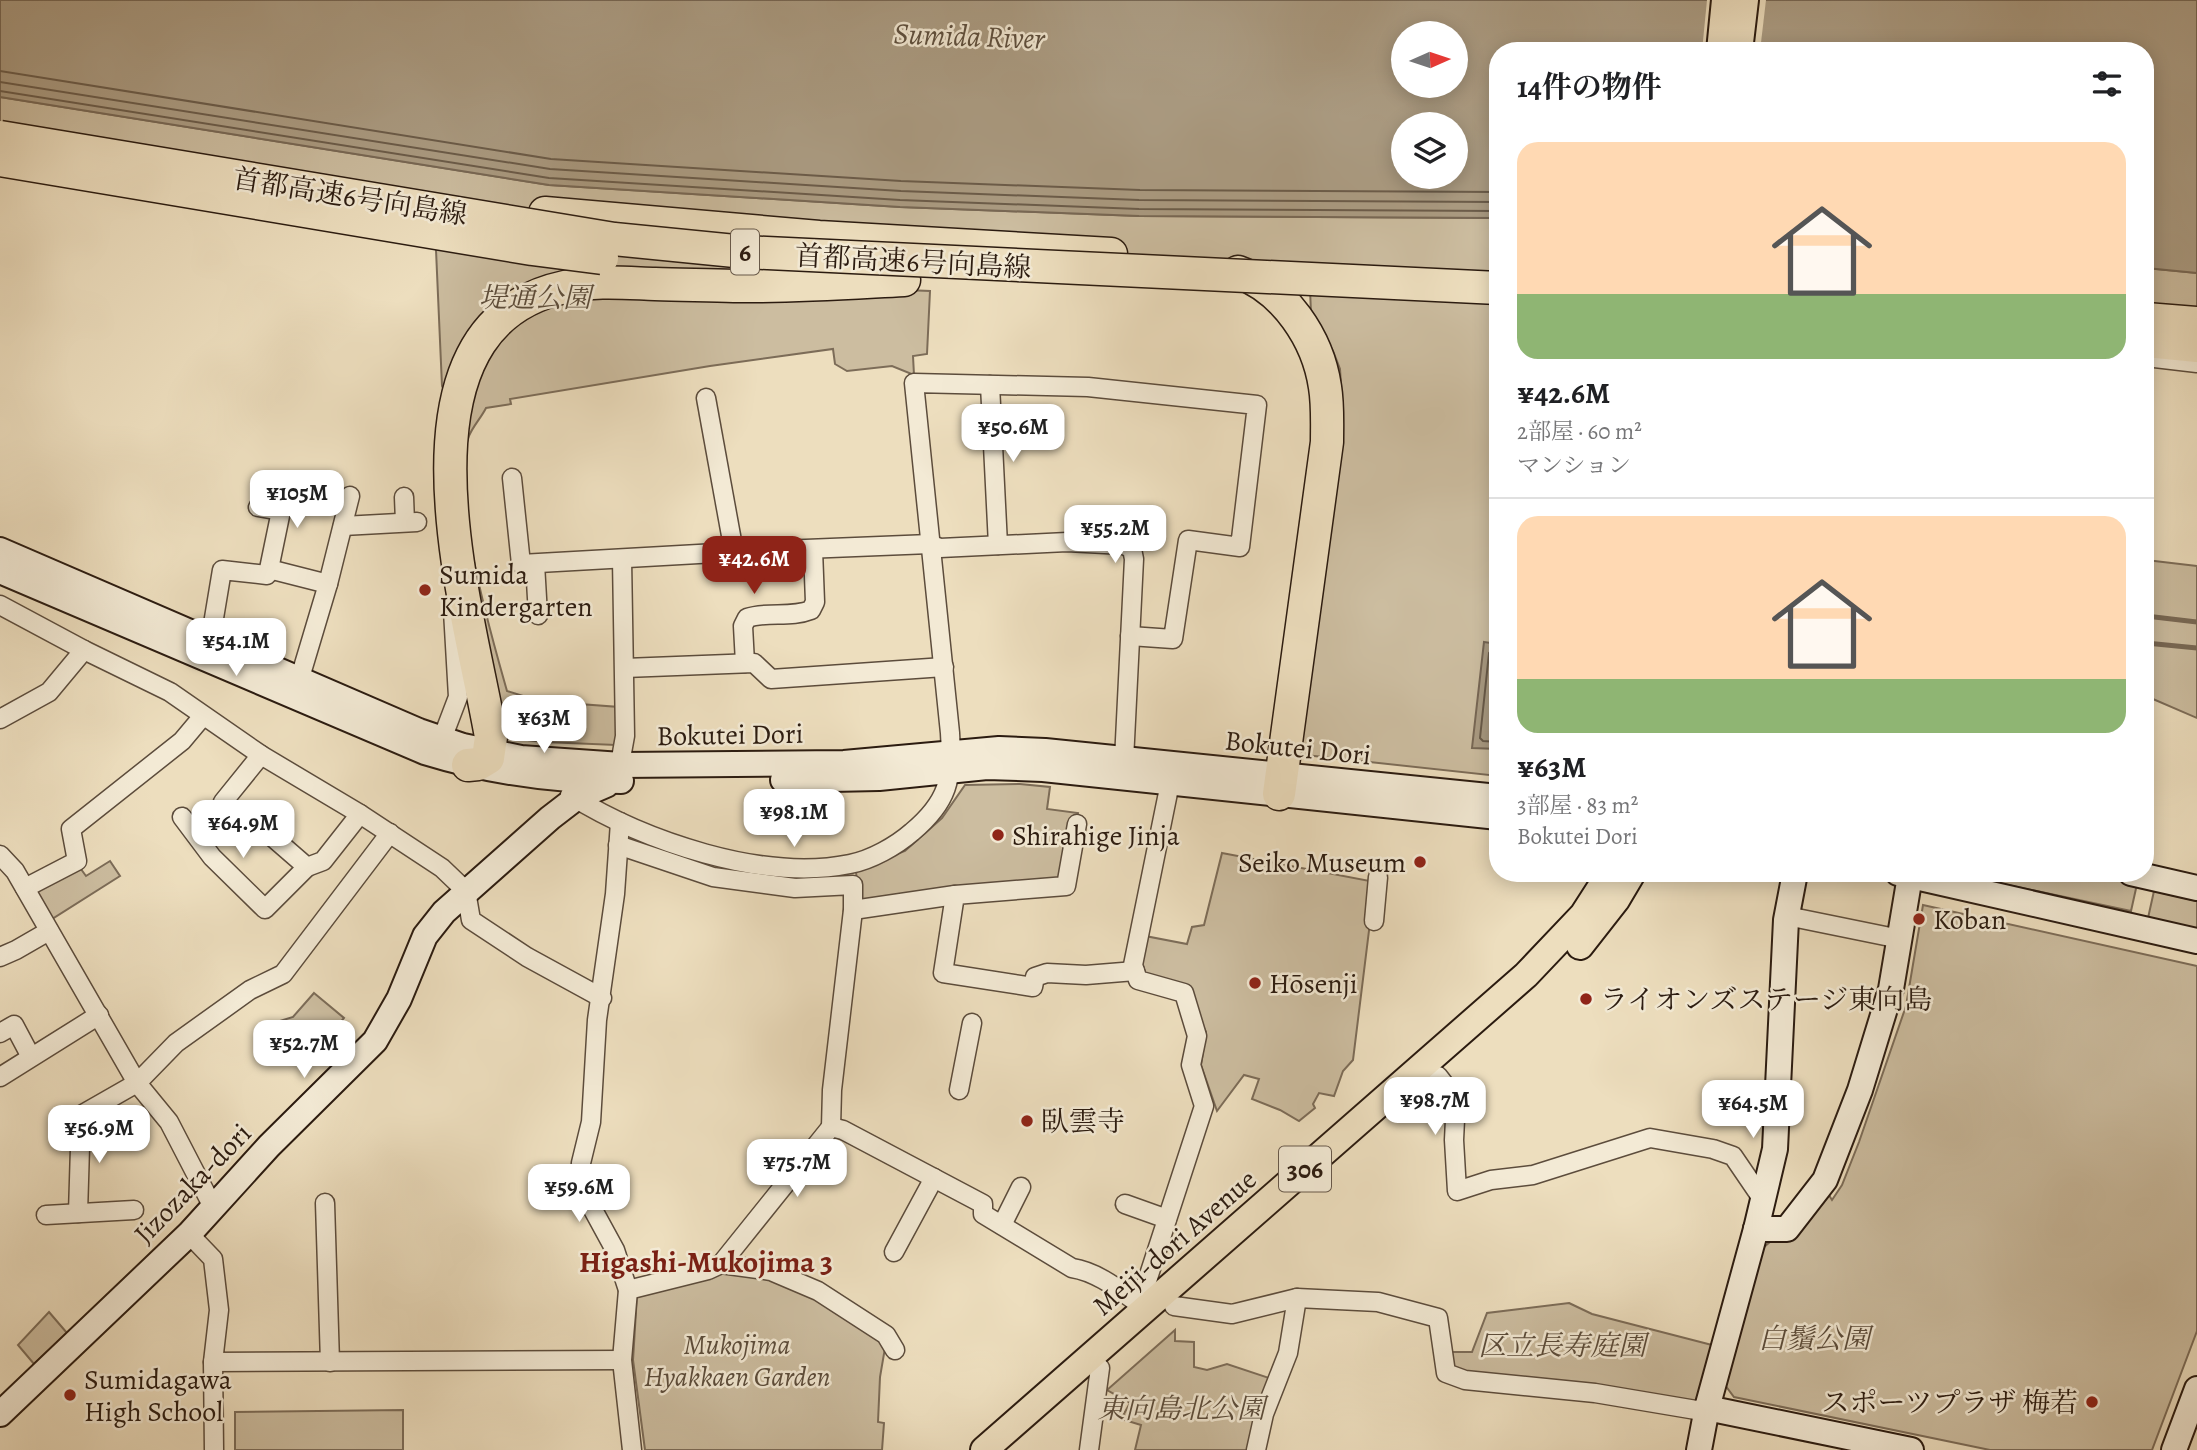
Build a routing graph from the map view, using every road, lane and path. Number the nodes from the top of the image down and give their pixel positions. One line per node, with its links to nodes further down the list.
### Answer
1 (1725, 0): 3 (main road)
2 (1745, 0): 4 (main road)
3 (1721, 42)
4 (1740, 42)
5 (0, 136): 7 (highway, 首都高速6号向島線 / 6, bridge)
6 (0, 160): 8 (highway, 首都高速6号向島線 / 6, bridge)
7 (314, 190): 9 (highway, 首都高速6号向島線 / 6, bridge); 51 (highway, bridge)
8 (904, 280): 10 (highway, 首都高速6号向島線 / 6); 48 (highway)
9 (1489, 288)
10 (1489, 308)
11 (2154, 320): 12 (highway)
12 (2197, 323)
13 (2154, 342): 14 (highway)
14 (2197, 346)
15 (2154, 358): 16 (street)
16 (2197, 363)
17 (990, 385): 24 (street); 25 (street); 37 (street)
18 (706, 398): 28 (street)
19 (512, 478): 30 (street)
20 (350, 496): 23 (street)
21 (404, 497): 23 (street)
22 (258, 507): 31 (street)
23 (343, 526): 33 (street)
24 (930, 544): 25 (street); 27 (street); 41 (street)
25 (998, 545): 37 (street)
26 (0, 550): 38 (main road, Bokutei Dori)
27 (813, 550): 28 (street); 40 (street)
28 (734, 552): 29 (street)
29 (622, 559): 30 (street); 42 (street)
30 (535, 564): 36 (street)
31 (269, 569): 33 (street); 38 (street)
32 (0, 571): 48 (main road, Bokutei Dori)
33 (328, 584): 43 (street)
34 (0, 605): 39 (street)
35 (453, 611): 46 (street)
36 (538, 615)
37 (1130, 636): 49 (street)
38 (210, 642): 43 (main road, Bokutei Dori)
39 (84, 650): 44 (street); 45 (street)
40 (745, 663): 41 (street); 42 (street)
41 (943, 667): 50 (street)
42 (625, 668): 52 (street)
43 (299, 681): 46 (main road, Bokutei Dori)
44 (203, 716): 47 (street); 74 (street)
45 (0, 719)
46 (442, 738): 48 (main road, Bokutei Dori)
47 (261, 755): 57 (street); 65 (street)
48 (479, 758): 52 (main road, Bokutei Dori); 53 (main road, Bokutei Dori)
49 (1124, 760): 50 (main road, Bokutei Dori); 51 (main road, Bokutei Dori)
50 (951, 762): 52 (main road, Bokutei Dori); 54 (main road, Bokutei Dori); 60 (street)
51 (1282, 772): 54 (main road, Bokutei Dori); 55 (main road, Bokutei Dori); 58 (main road, Bokutei Dori)
52 (618, 773): 53 (main road, Bokutei Dori); 56 (main road, Jizozaka-dori)
53 (544, 778): 56 (street)
54 (1170, 783): 85 (street)
55 (1489, 796)
56 (576, 798): 60 (street); 76 (main road, Jizozaka-dori)
57 (360, 814): 62 (street); 65 (street)
58 (1489, 815)
59 (182, 817): 65 (street)
60 (620, 822): 63 (street)
61 (1077, 824): 77 (street)
62 (390, 833): 76 (street); 93 (street)
63 (618, 845): 78 (street); 86 (street)
64 (0, 855): 66 (street)
65 (307, 867)
66 (8, 874): 74 (street)
67 (1378, 877): 80 (street)
68 (2154, 878): 75 (main road)
69 (1604, 882): 114 (main road, Meiji-dori Avenue / 306)
70 (1627, 882): 91 (main road, Meiji-dori Avenue / 306)
71 (1793, 882): 79 (main road)
72 (1904, 882): 82 (main road)
73 (1935, 882): 83 (main road)
74 (25, 888): 81 (street)
75 (2197, 888)
76 (466, 891): 86 (street); 101 (main road, Jizozaka-dori)
77 (955, 895): 78 (street); 85 (street)
78 (853, 910): 95 (street)
79 (1787, 916): 82 (street); 98 (main road)
80 (1374, 920)
81 (49, 930): 84 (street); 87 (street)
82 (1900, 939): 107 (main road)
83 (2197, 941)
84 (0, 957)
85 (1135, 971): 105 (street)
86 (602, 998): 111 (street)
87 (99, 1016): 90 (street); 93 (street)
88 (972, 1023): 94 (street)
89 (0, 1032): 90 (street)
90 (31, 1058): 92 (street)
91 (1438, 1076): 98 (street); 113 (main road, Meiji-dori Avenue / 306)
92 (0, 1077)
93 (137, 1083): 101 (street); 103 (street)
94 (959, 1090)
95 (831, 1127): 96 (street); 110 (street)
96 (934, 1178): 106 (street); 109 (street)
97 (1021, 1187): 106 (street)
98 (1763, 1200): 107 (main road)
99 (325, 1203): 117 (street)
100 (1125, 1204): 105 (street)
101 (213, 1207): 108 (main road, Jizozaka-dori)
102 (134, 1210): 103 (street)
103 (78, 1213): 104 (street)
104 (46, 1215)
105 (1167, 1219): 114 (street)
106 (1002, 1225): 114 (street)
107 (1756, 1229): 121 (main road)
108 (189, 1234): 118 (street); 122 (main road, Jizozaka-dori)
109 (894, 1252)
110 (721, 1264): 111 (street); 115 (street)
111 (628, 1290): 116 (street)
112 (1297, 1298): 113 (street); 121 (street); 130 (street)
113 (1174, 1306): 119 (main road, Meiji-dori Avenue / 306)
114 (1145, 1308): 127 (main road, Meiji-dori Avenue / 306)
115 (895, 1350)
116 (622, 1360): 117 (street); 126 (street)
117 (330, 1362): 118 (street)
118 (213, 1363): 125 (street)
119 (1100, 1368): 128 (main road, Meiji-dori Avenue / 306); 129 (street)
120 (2197, 1389): 132 (main road)
121 (1707, 1408): 123 (main road); 131 (main road)
122 (0, 1414)
123 (1836, 1443): 124 (main road)
124 (1895, 1449)
125 (214, 1450)
126 (632, 1450)
127 (984, 1450)
128 (1008, 1450)
129 (1089, 1450)
130 (1256, 1450)
131 (1699, 1450)
132 (2174, 1450)

